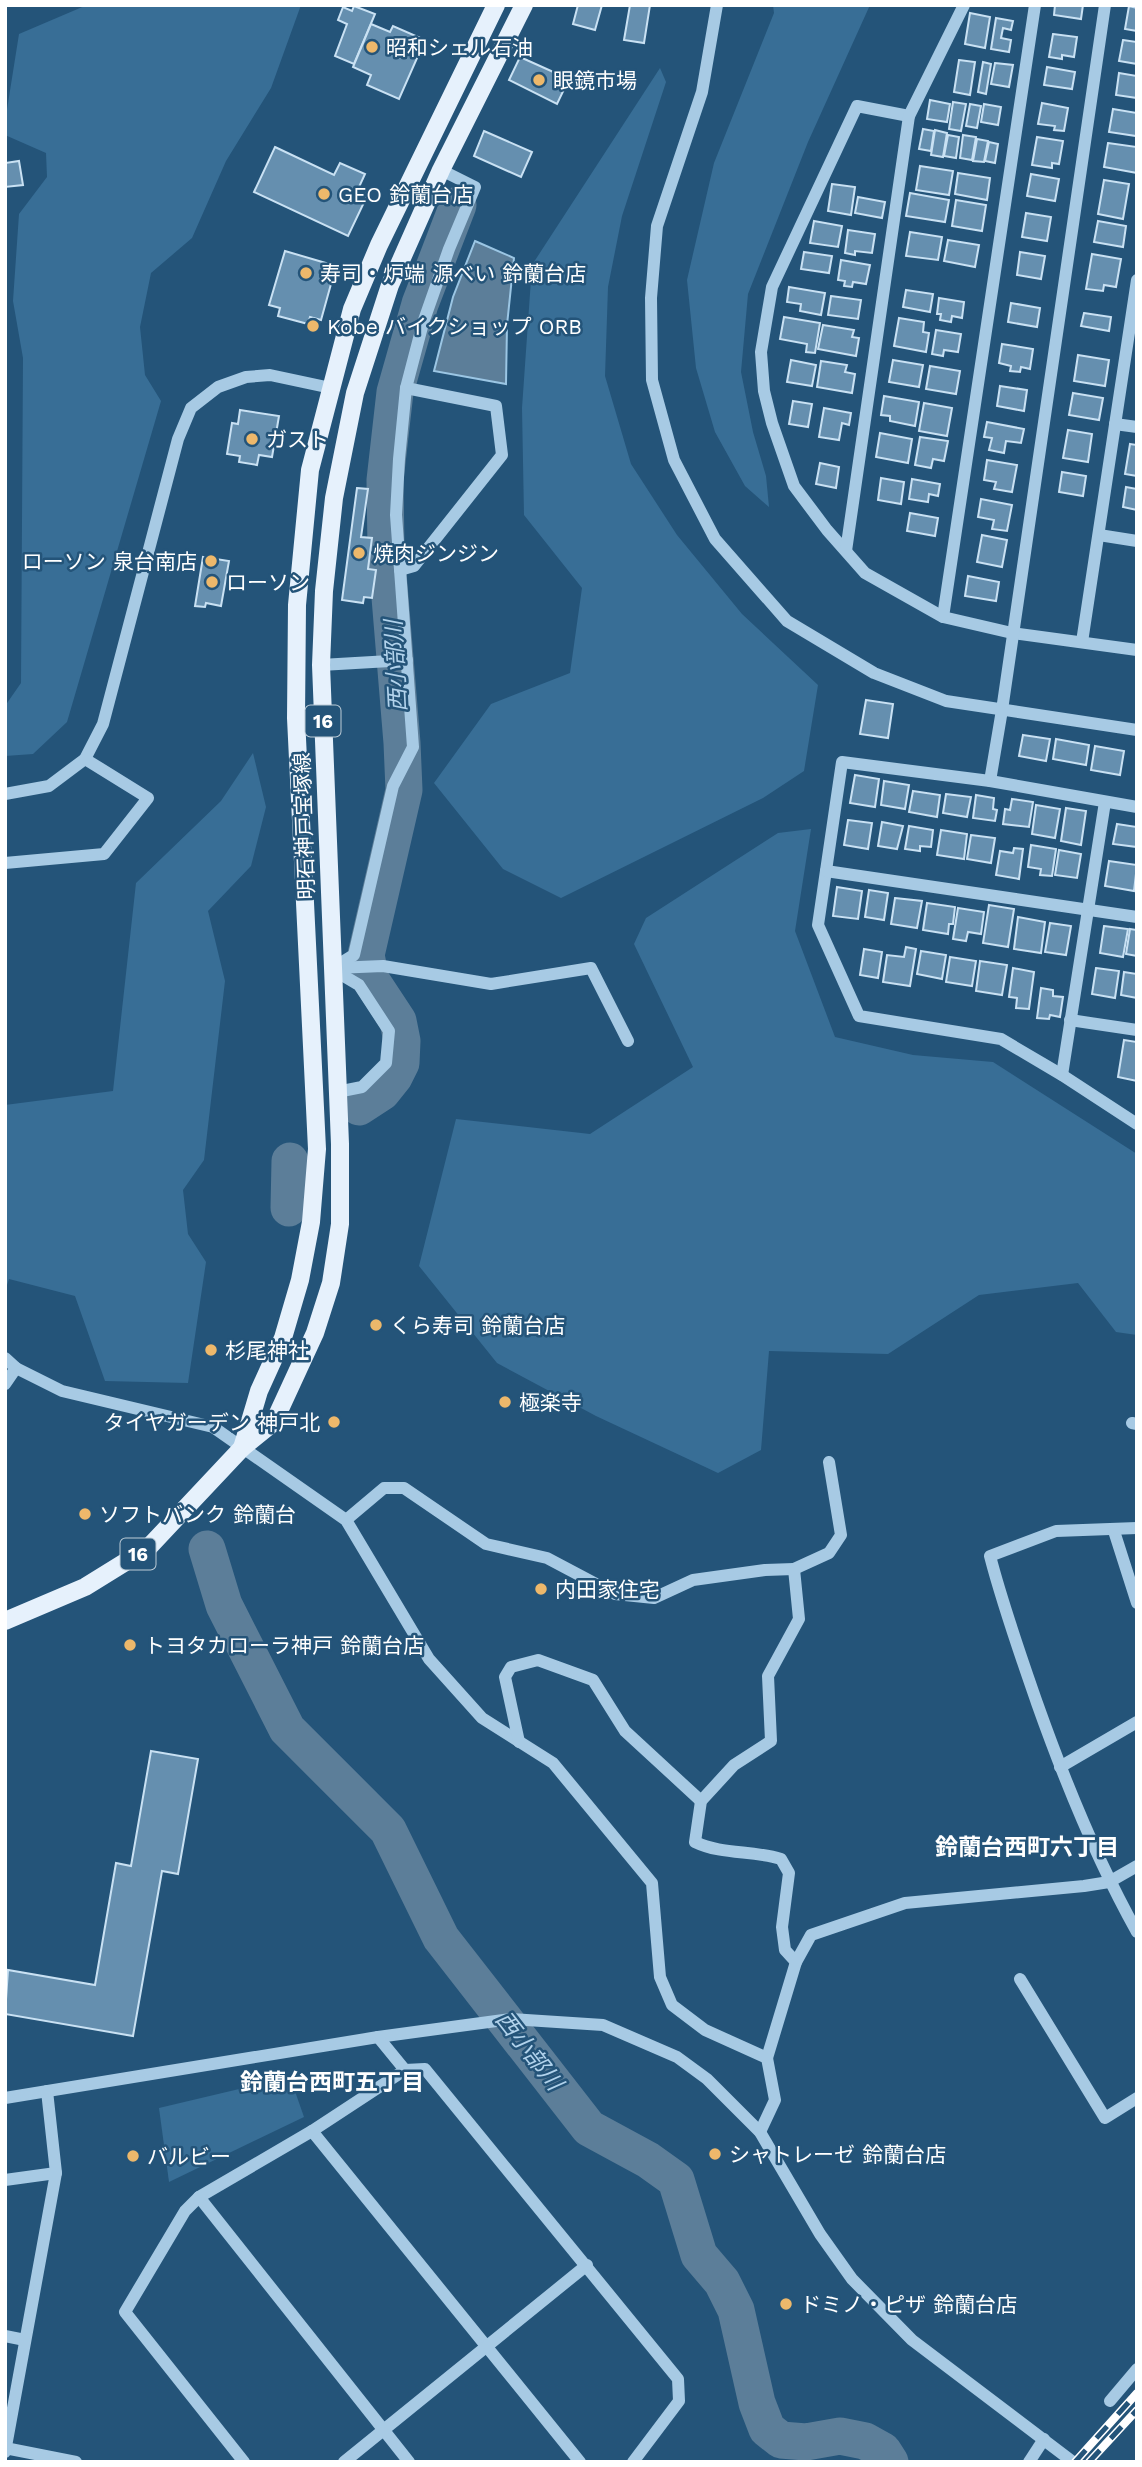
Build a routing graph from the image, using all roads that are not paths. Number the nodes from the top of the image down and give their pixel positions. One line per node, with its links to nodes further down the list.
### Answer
1 (496, 5): 11 (main road, 明石神戸宝塚線 / 16)
2 (524, 5): 8 (main road, 明石神戸宝塚線 / 16)
3 (717, 5): 25 (street)
4 (964, 5): 7 (street)
5 (1035, 5): 19 (street)
6 (1105, 5): 20 (street)
7 (909, 116): 17 (street); 17 (street)
8 (441, 170): 12 (street); 24 (main road, 明石神戸宝塚線 / 16)
9 (1137, 280): 10 (street)
10 (1134, 314): 13 (street)
11 (331, 388): 27 (street); 46 (main road, 明石神戸宝塚線 / 16)
12 (407, 388): 18 (street); 18 (street)
13 (1115, 424): 14 (street); 15 (street)
14 (1137, 427)
15 (1100, 535): 16 (street); 21 (street)
16 (1137, 541)
17 (846, 551): 19 (street)
18 (400, 570): 23 (street)
19 (943, 617): 20 (street)
20 (1012, 633): 21 (street); 25 (street)
21 (1082, 642): 22 (street)
22 (1137, 650)
23 (407, 660): 24 (street); 36 (street)
24 (321, 665): 36 (main road, 明石神戸宝塚線 / 16)
25 (1002, 710): 26 (street); 28 (street)
26 (1137, 730)
27 (85, 759): 29 (street); 32 (street)
28 (990, 781): 30 (street); 33 (street)
29 (5, 794)
30 (1105, 802): 31 (street); 34 (street)
31 (1137, 807)
32 (5, 863)
33 (826, 871): 34 (street); 40 (street)
34 (1088, 910): 35 (street); 37 (street)
35 (1137, 917)
36 (331, 969): 39 (street); 41 (main road, 明石神戸宝塚線 / 16); 41 (street)
37 (1070, 1020): 38 (street); 40 (street)
38 (1137, 1030)
39 (628, 1041)
40 (1062, 1075): 42 (street)
41 (337, 1091): 46 (main road, 明石神戸宝塚線 / 16)
42 (1137, 1125)
43 (5, 1358): 44 (street)
44 (16, 1368): 45 (street); 46 (street)
45 (5, 1384)
46 (242, 1448): 48 (street); 53 (main road, 明石神戸宝塚線 / 16)
47 (829, 1462): 51 (street)
48 (346, 1520): 51 (street); 55 (street)
49 (1137, 1528): 50 (street)
50 (1114, 1531): 52 (street); 56 (street)
51 (794, 1569): 57 (street)
52 (1137, 1603)
53 (5, 1621)
54 (1137, 1722): 56 (street)
55 (519, 1742): 57 (street); 64 (street)
56 (1060, 1767): 59 (street)
57 (701, 1801): 61 (street)
58 (1137, 1866): 59 (street)
59 (1109, 1882): 60 (street); 61 (street)
60 (1137, 1932)
61 (796, 1962): 64 (street)
62 (1020, 1979): 68 (street)
63 (378, 2037): 65 (street); 66 (street); 70 (street)
64 (767, 2058): 70 (street)
65 (405, 2070): 69 (street); 74 (street)
66 (47, 2091): 67 (street); 71 (street)
67 (5, 2098)
68 (1137, 2098)
69 (312, 2131): 73 (street); 77 (street)
70 (760, 2132): 81 (street)
71 (56, 2173): 72 (street); 76 (street)
72 (5, 2180)
73 (199, 2197): 80 (street); 84 (street)
74 (587, 2265): 77 (street); 88 (street)
75 (5, 2336): 76 (street)
76 (25, 2340): 82 (street)
77 (486, 2346): 80 (street); 87 (street)
78 (1137, 2368): 79 (street)
79 (1110, 2400)
80 (384, 2431): 85 (street); 86 (street)
81 (1044, 2439): 89 (street); 90 (street)
82 (6, 2449): 83 (street)
83 (76, 2462)
84 (244, 2462)
85 (344, 2462)
86 (409, 2462)
87 (580, 2462)
88 (633, 2462)
89 (1029, 2462)
90 (1073, 2462)

